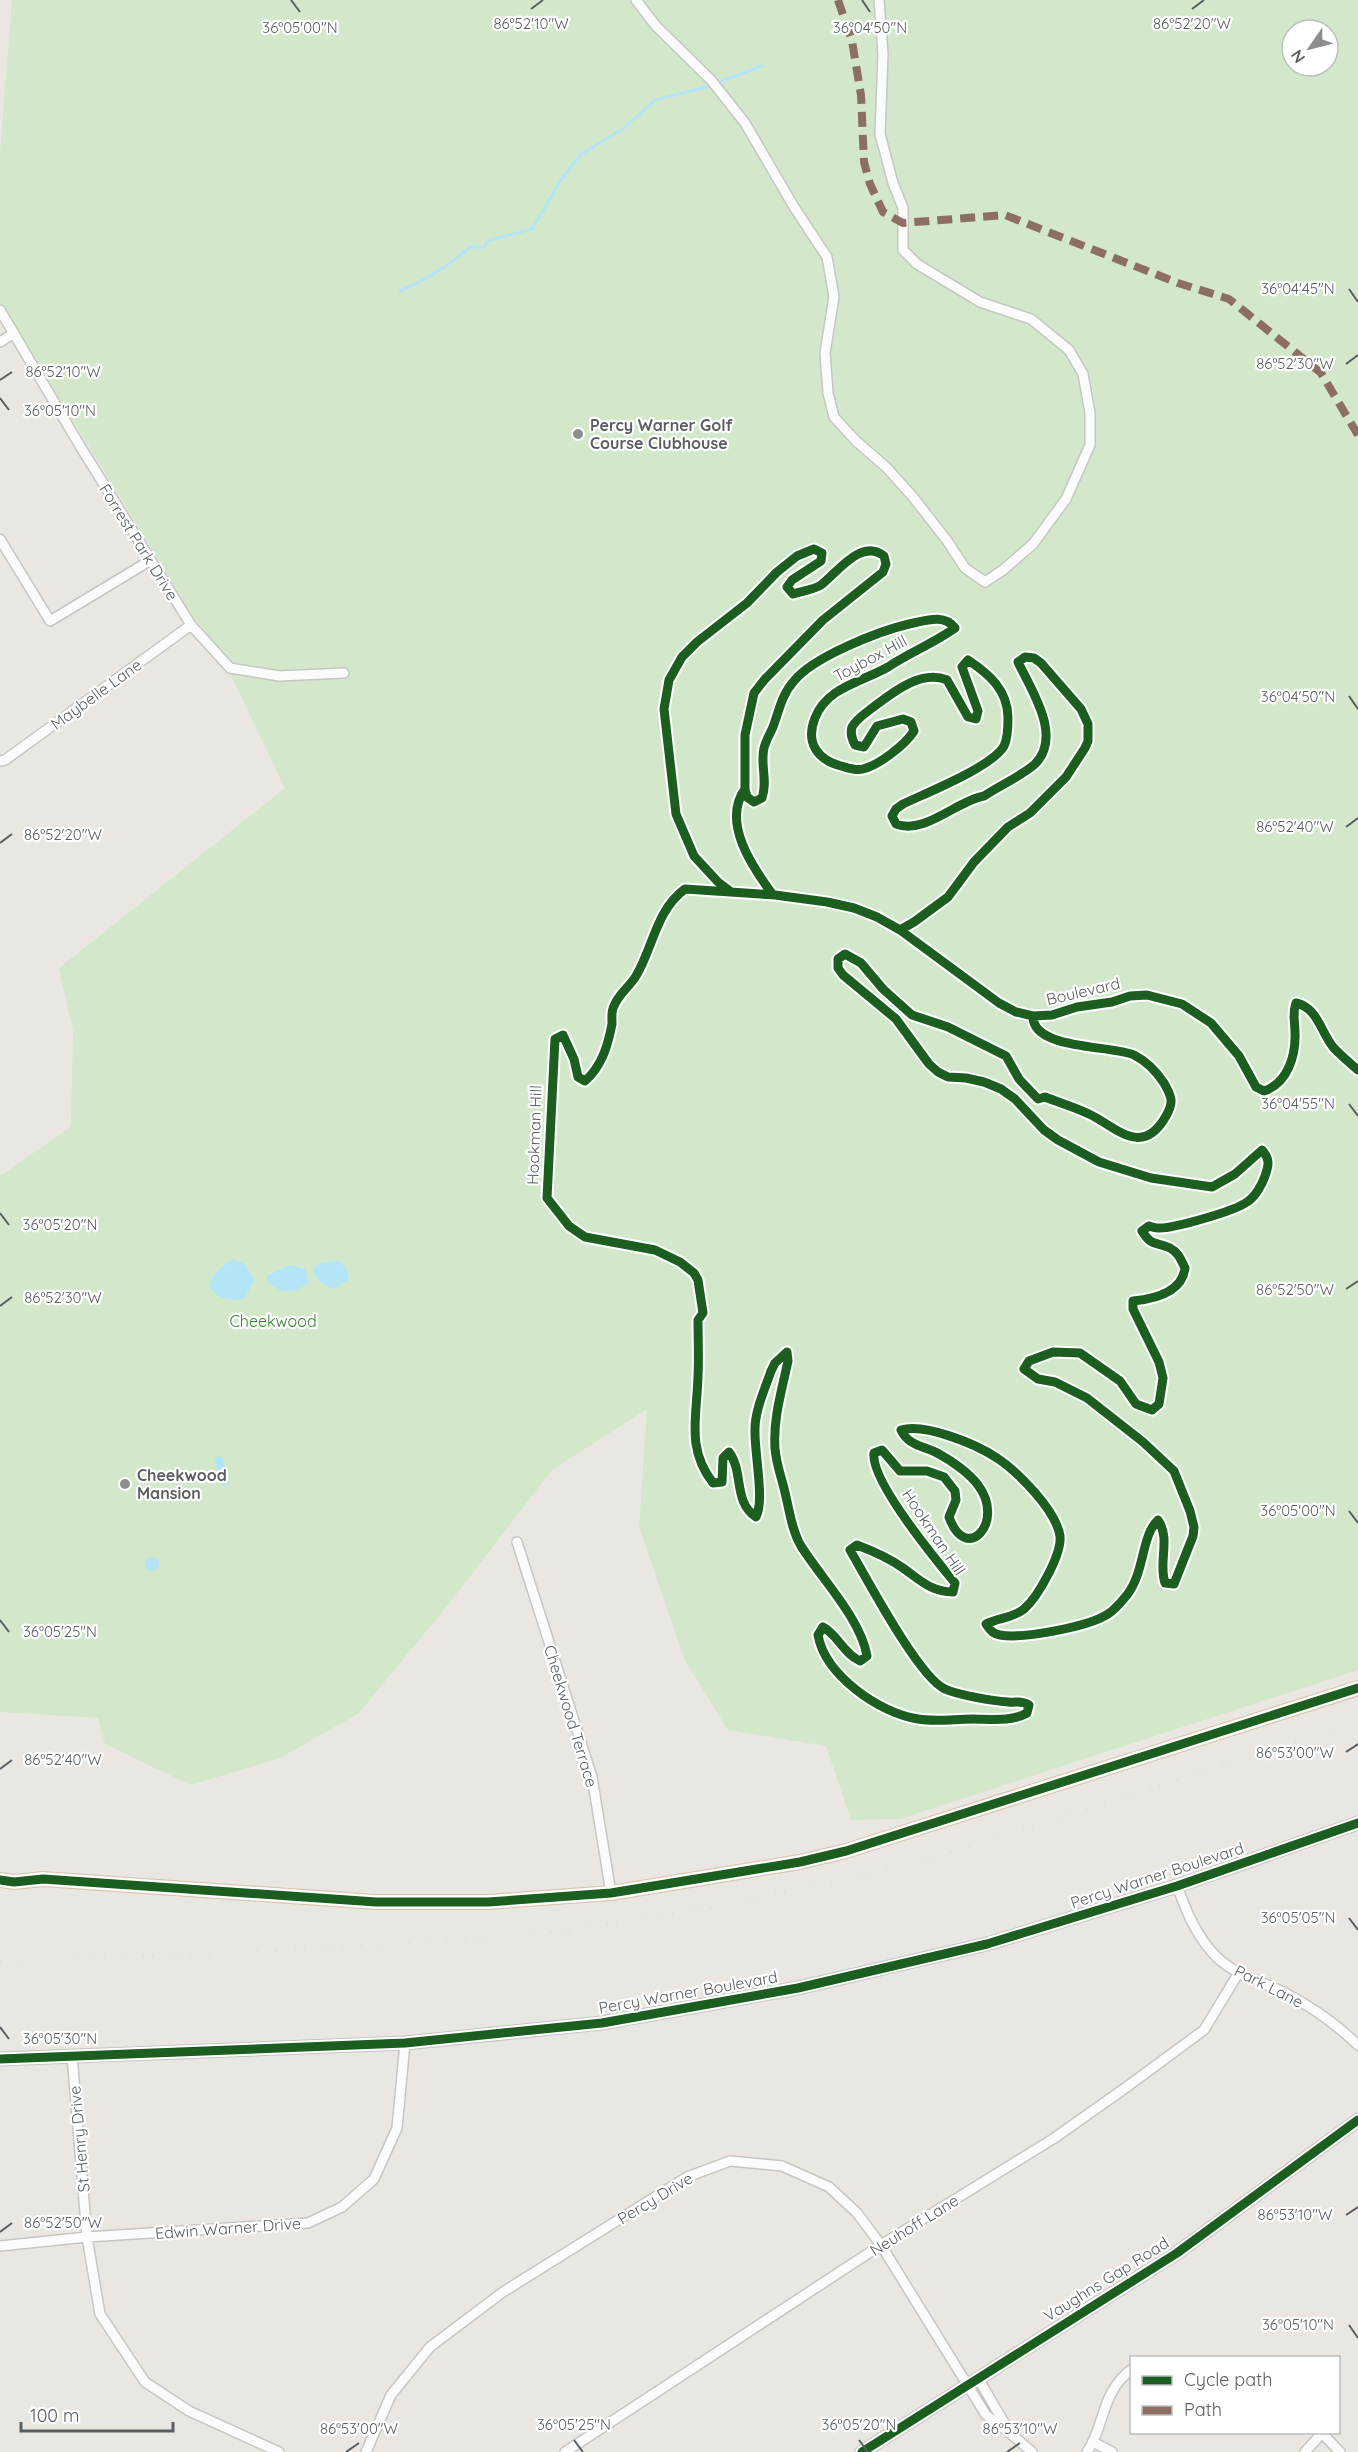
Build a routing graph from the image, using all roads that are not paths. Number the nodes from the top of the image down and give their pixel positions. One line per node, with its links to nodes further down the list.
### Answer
1 (636, 0): 2 (street)
2 (879, 0)
3 (0, 310): 4 (street, Forrest Park Drive)
4 (14, 333): 5 (street); 7 (street, Forrest Park Drive)
5 (0, 342)
6 (0, 539): 7 (street)
7 (151, 560): 8 (street, Forrest Park Drive)
8 (191, 625): 9 (street, Forrest Park Drive); 10 (street, Maybelle Lane)
9 (344, 673)
10 (0, 761)
11 (517, 1542): 16 (street, Cheekwood Terrace)
12 (1358, 1688): 16 (main road)
13 (1358, 1823): 15 (street, Percy Warner Boulevard)
14 (0, 1880): 16 (main road)
15 (1177, 1886): 17 (street, Park Lane); 18 (street, Percy Warner Boulevard)
16 (611, 1893)
17 (1239, 1974): 19 (street, Park Lane); 24 (street, Neuhoff Lane)
18 (405, 2043): 20 (street, Percy Warner Boulevard); 23 (street, Edwin Warner Drive)
19 (1358, 2044)
20 (72, 2055): 21 (street, Percy Warner Boulevard); 23 (street, St Henry Drive)
21 (0, 2059)
22 (1358, 2120): 27 (street, Vaughns Gap Road)
23 (87, 2237): 25 (street, Edwin Warner Drive); 33 (street, St Henry Drive)
24 (881, 2245): 28 (street, Percy Drive); 34 (street, Percy Drive); 35 (street, Neuhoff Lane)
25 (0, 2246)
26 (1130, 2370): 32 (street)
27 (978, 2378): 28 (street, Vaughns Gap Road); 29 (street)
28 (966, 2385): 29 (street, Percy Drive); 36 (street, Vaughns Gap Road)
29 (1010, 2433): 37 (street, Percy Drive)
30 (1320, 2434): 40 (street)
31 (1322, 2434): 41 (street)
32 (1093, 2442): 38 (street); 39 (street)
33 (279, 2452)
34 (366, 2452)
35 (565, 2452)
36 (862, 2452)
37 (1032, 2452)
38 (1087, 2452)
39 (1112, 2452)
40 (1305, 2452)
41 (1340, 2452)

